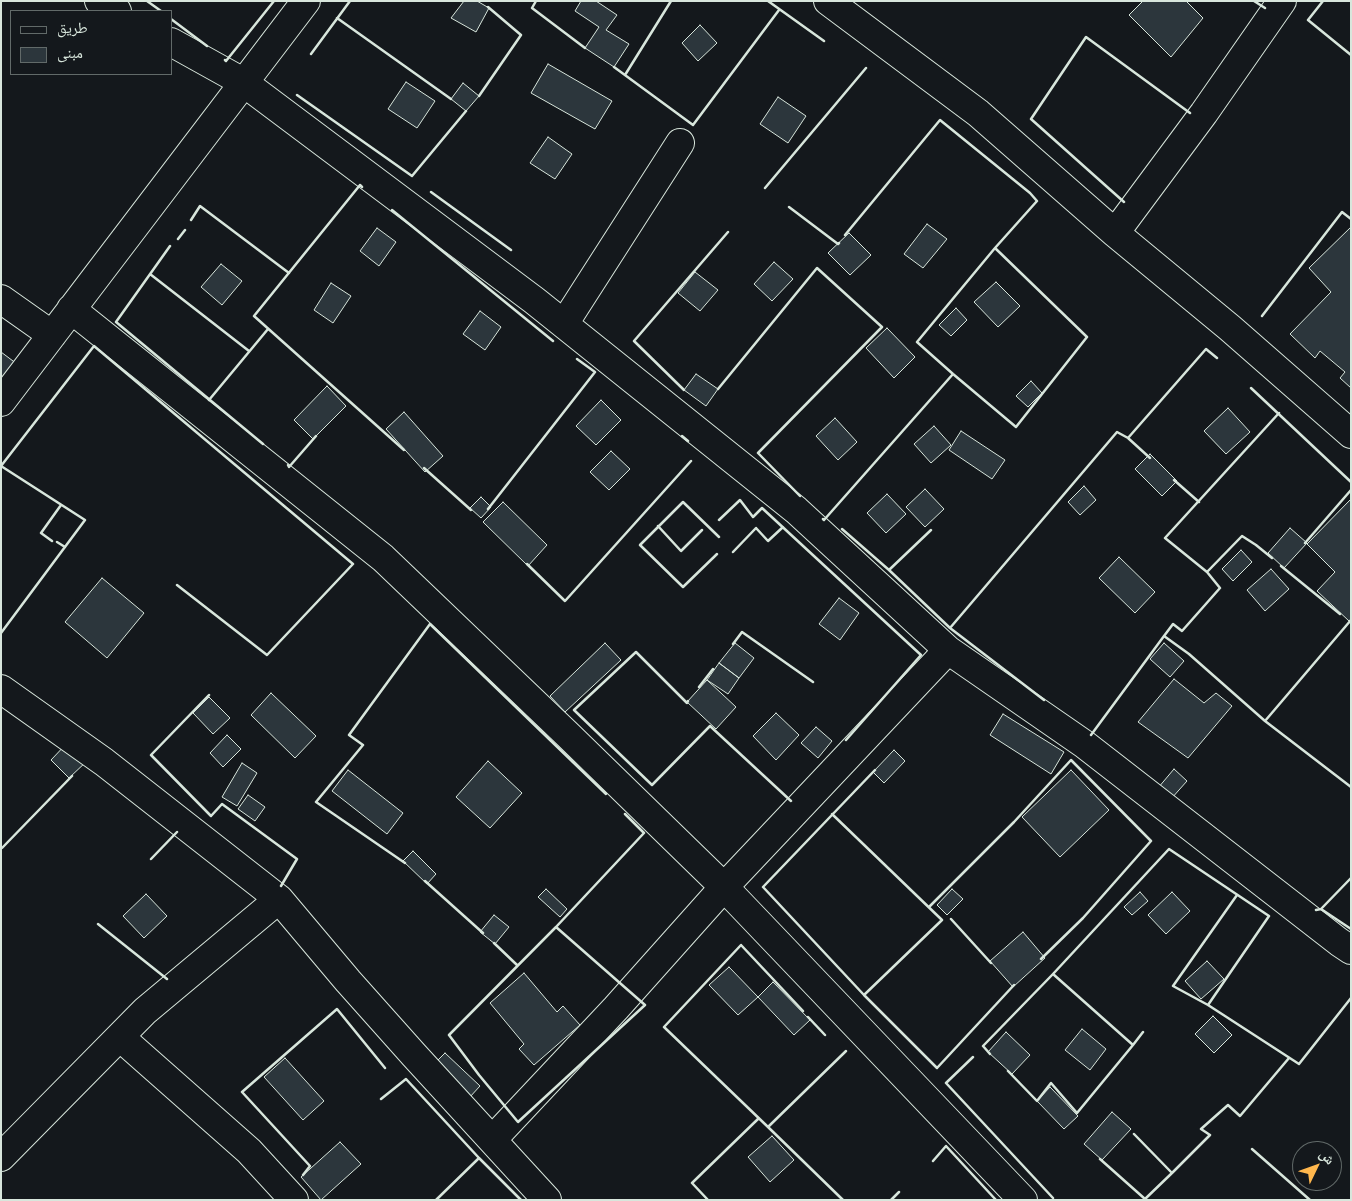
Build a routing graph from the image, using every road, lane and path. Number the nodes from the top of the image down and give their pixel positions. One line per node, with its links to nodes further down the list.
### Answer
1 (99, 1): 5 (street)
2 (306, 1): 7 (street)
3 (828, 1): 9 (street)
4 (1282, 1): 9 (street)
5 (115, 10)
6 (172, 43): 7 (street)
7 (243, 82): 11 (street); 12 (street)
8 (680, 143): 12 (street)
9 (1115, 233): 15 (street)
10 (1, 299): 13 (street)
11 (71, 309): 13 (street); 18 (street)
12 (564, 324): 16 (street)
13 (52, 336): 14 (street)
14 (1, 402)
15 (1348, 425)
16 (948, 650): 18 (street); 20 (street)
17 (1, 689): 19 (street)
18 (724, 887): 22 (street); 26 (street)
19 (279, 899): 21 (street); 22 (street)
20 (1351, 950)
21 (120, 1037): 23 (street); 24 (street)
22 (492, 1140): 25 (street)
23 (1, 1157)
24 (294, 1200)
25 (548, 1200)
26 (1023, 1200)

